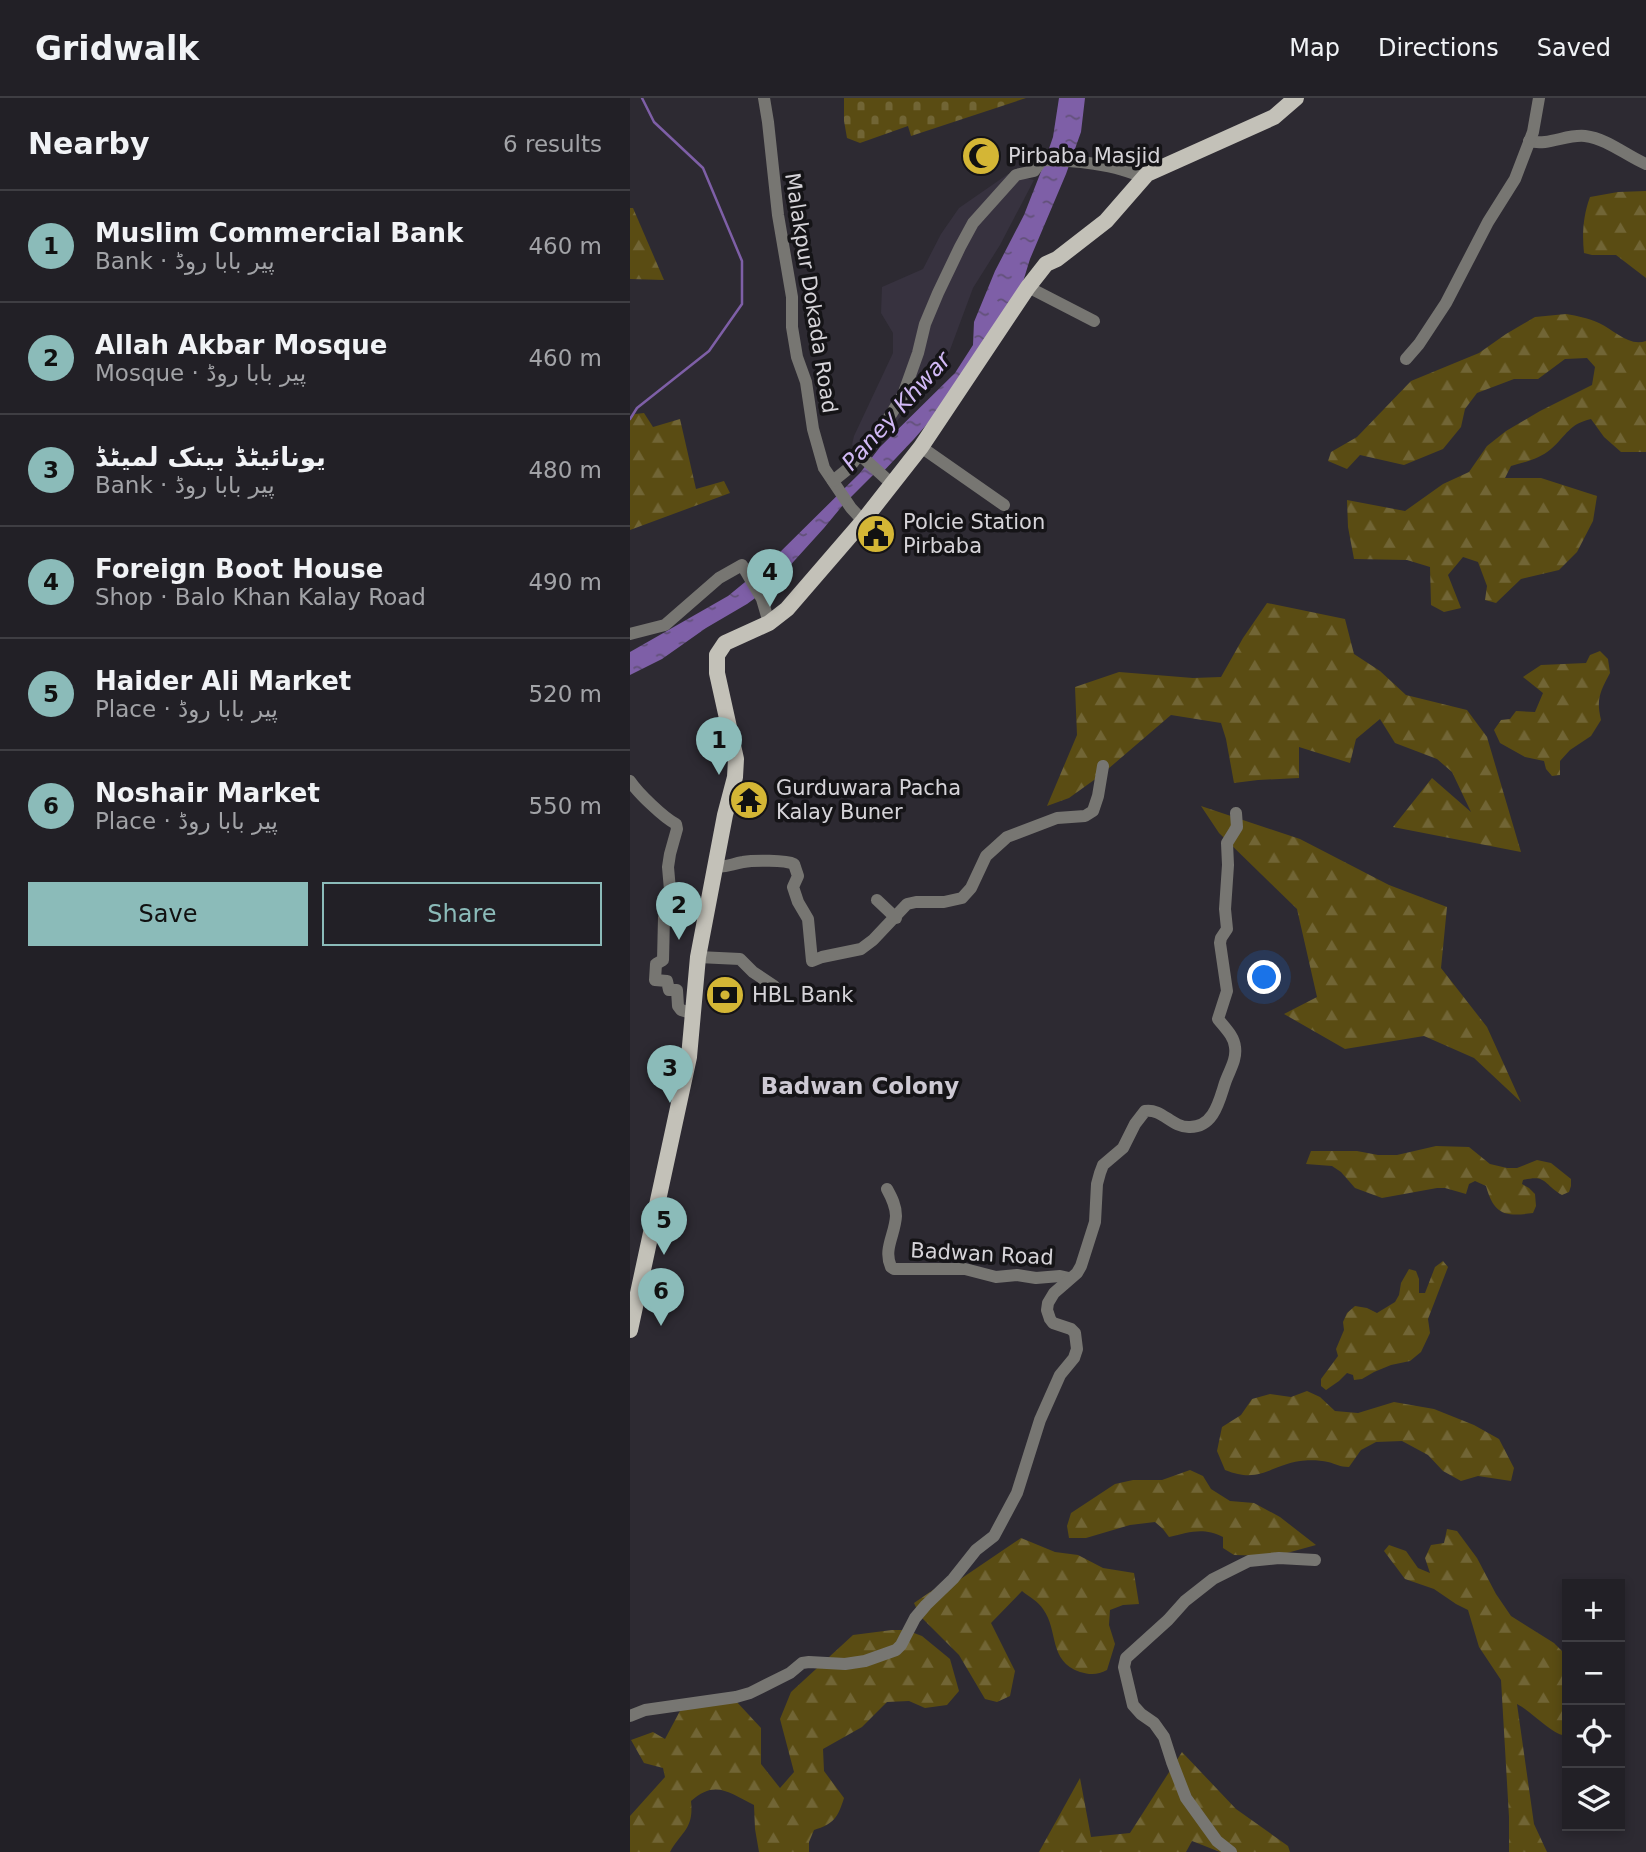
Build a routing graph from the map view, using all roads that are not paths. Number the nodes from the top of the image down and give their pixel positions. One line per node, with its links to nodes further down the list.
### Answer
1 (764, 98): 13 (street, Malakpur Dokada Road)
2 (1296, 98): 6 (main road)
3 (1539, 98): 4 (street)
4 (1529, 141): 5 (street); 9 (street)
5 (1646, 164)
6 (1143, 178): 7 (main road); 11 (street)
7 (1028, 287): 8 (street); 10 (main road)
8 (1094, 321)
9 (1406, 359)
10 (921, 447): 12 (main road); 14 (street)
11 (859, 454): 12 (street); 13 (street)
12 (892, 484): 15 (main road)
13 (835, 485): 15 (street, Malakpur Dokada Road)
14 (1004, 505)
15 (863, 521): 16 (main road)
16 (769, 622): 17 (street); 21 (main road)
17 (630, 634)
18 (1103, 766): 23 (street)
19 (630, 781): 26 (street)
20 (1236, 813): 28 (street)
21 (715, 867): 23 (street); 24 (main road)
22 (877, 900): 23 (street)
23 (896, 918)
24 (698, 957): 25 (street); 26 (main road)
25 (774, 986)
26 (694, 1014): 29 (main road)
27 (887, 1189): 28 (street, Badwan Road)
28 (1069, 1279): 31 (street)
29 (630, 1330)
30 (1315, 1560): 32 (street)
31 (630, 1716)
32 (1231, 1852)

